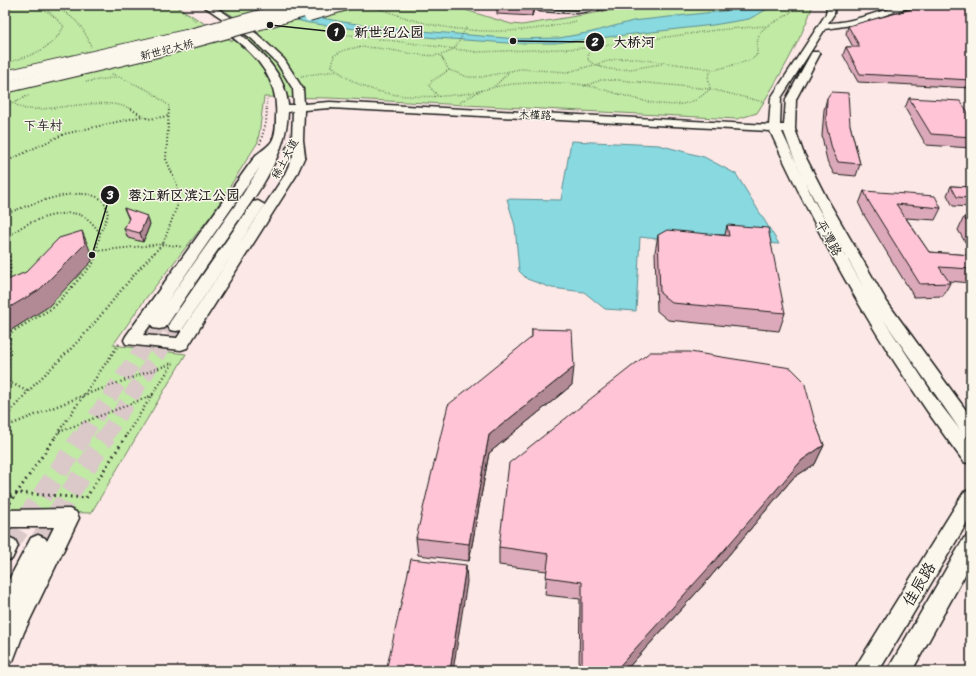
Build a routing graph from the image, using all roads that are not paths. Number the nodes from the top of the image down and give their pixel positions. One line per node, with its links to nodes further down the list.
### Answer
1 (192, 5): 19 (street, 稀土大道)
2 (206, 5): 18 (street, 稀土大道)
3 (298, 5): 14 (street, bridge)
4 (307, 5): 15 (highway, 新世纪大桥, bridge)
5 (326, 5): 16 (highway, 新世纪大桥, bridge)
6 (346, 5): 17 (street, bridge)
7 (626, 5): 10 (lane)
8 (831, 5): 13 (street, 平潭路)
9 (912, 5): 12 (street)
10 (540, 10)
11 (843, 10): 12 (street); 13 (street, 平潭路)
12 (871, 17): 13 (street)
13 (826, 26): 20 (street, 平潭路); 21 (street, 平潭路)
14 (5, 76)
15 (5, 81)
16 (5, 87)
17 (5, 91)
18 (299, 107): 19 (street, 木槿路); 20 (street, 木槿路); 22 (street, 稀土大道)
19 (281, 109): 23 (street, 稀土大道)
20 (774, 128): 21 (street, 木槿路); 27 (street, 平潭路)
21 (789, 130): 26 (street, 平潭路)
22 (297, 140): 23 (street); 25 (street, 稀土大道)
23 (276, 144): 24 (street, 稀土大道)
24 (159, 324)
25 (176, 326)
26 (971, 431)
27 (971, 457)
28 (971, 498): 34 (street, 佳辰路)
29 (7, 512): 33 (street)
30 (38, 544): 32 (street)
31 (971, 544): 35 (street, 佳辰路)
32 (5, 609)
33 (5, 654)
34 (866, 671)
35 (899, 671)

